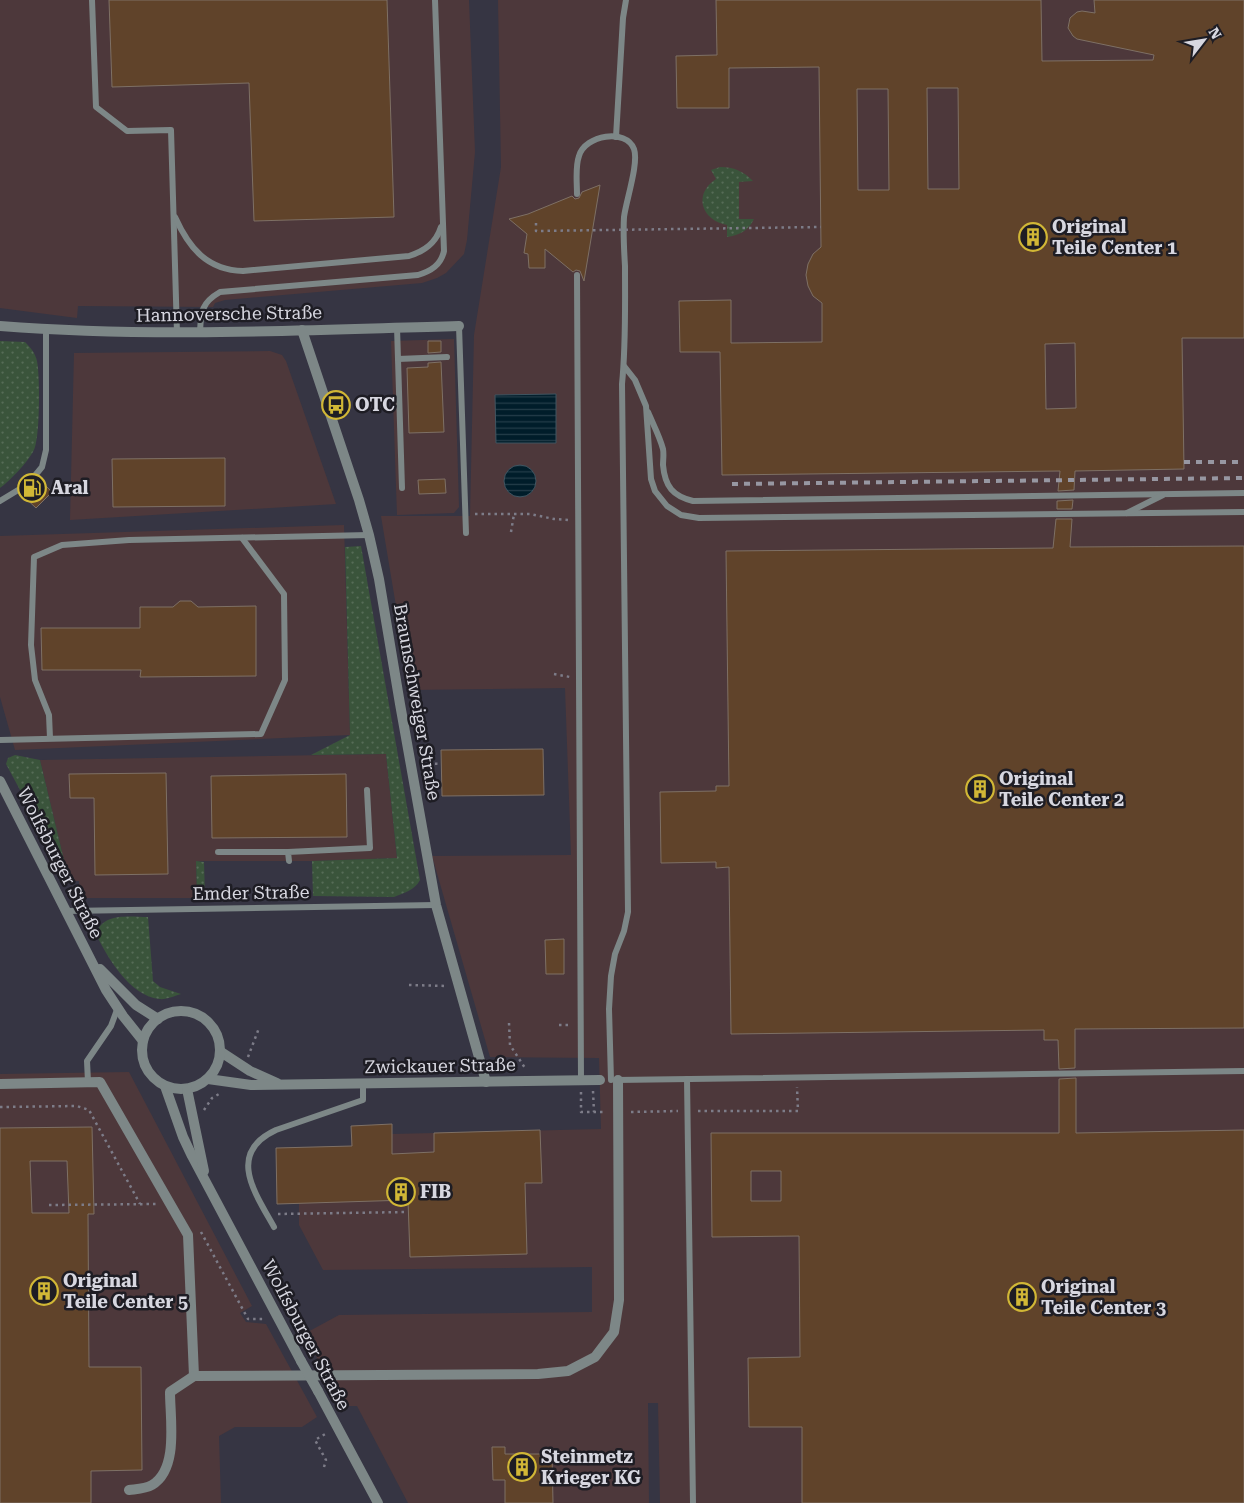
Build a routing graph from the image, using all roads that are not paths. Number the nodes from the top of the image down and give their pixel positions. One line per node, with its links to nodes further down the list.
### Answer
1 (92, 0): 6 (lane)
2 (435, 0): 7 (lane)
3 (626, 0): 4 (lane)
4 (616, 137): 5 (lane); 18 (lane)
5 (577, 194)
6 (173, 213): 7 (lane); 15 (lane)
7 (443, 221): 14 (lane)
8 (577, 275): 46 (lane)
9 (0, 326): 12 (street, Hannoversche Straße)
10 (459, 326): 11 (street, Hannoversche Straße); 26 (lane)
11 (398, 328): 13 (street, Hannoversche Straße); 17 (lane)
12 (46, 330): 15 (street, Hannoversche Straße); 23 (lane)
13 (302, 330): 14 (street, Hannoversche Straße); 27 (street, Braunschweiger Straße)
14 (200, 332): 15 (street, Hannoversche Straße)
15 (177, 333)
16 (447, 357): 17 (lane)
17 (398, 359): 20 (lane)
18 (624, 366): 19 (lane); 48 (lane)
19 (646, 406): 22 (lane); 25 (lane)
20 (402, 488)
21 (1244, 493): 22 (lane)
22 (1164, 494): 25 (lane)
23 (0, 501)
24 (1244, 512): 25 (lane)
25 (1126, 513)
26 (466, 533)
27 (369, 535): 28 (lane); 36 (street, Braunschweiger Straße)
28 (242, 538): 29 (lane); 29 (lane)
29 (50, 738): 30 (lane)
30 (0, 740)
31 (0, 781): 37 (street, Wolfsburger Straße)
32 (367, 790): 34 (lane)
33 (218, 852): 34 (lane)
34 (288, 852): 35 (lane)
35 (289, 861)
36 (436, 905): 37 (lane, Emder Straße); 50 (street, Braunschweiger Straße)
37 (67, 911): 38 (street, Wolfsburger Straße)
38 (92, 960): 39 (street, Wolfsburger Straße); 40 (street, Wolfsburger Straße)
39 (118, 1007): 41 (street, Wolfsburger Straße); 49 (lane)
40 (158, 1019): 41 (street); 42 (street)
41 (143, 1041): 54 (street)
42 (221, 1052): 44 (street); 53 (street, Zwickauer Straße)
43 (1244, 1071): 45 (lane)
44 (208, 1079): 53 (street, Zwickauer Straße); 55 (street)
45 (687, 1079): 48 (lane); 61 (lane)
46 (581, 1080): 47 (street, Zwickauer Straße); 50 (street, Zwickauer Straße)
47 (600, 1080): 48 (lane)
48 (614, 1080): 58 (street)
49 (88, 1082): 52 (street); 58 (street)
50 (486, 1082): 51 (street, Zwickauer Straße)
51 (363, 1083): 53 (street, Zwickauer Straße); 57 (lane)
52 (0, 1084)
53 (280, 1084)
54 (165, 1086): 55 (street); 56 (street, Wolfsburger Straße)
55 (187, 1089): 56 (street, Wolfsburger Straße)
56 (207, 1182): 60 (street, Wolfsburger Straße, bridge)
57 (274, 1227)
58 (194, 1376): 59 (street)
59 (129, 1490)
60 (378, 1503)
61 (693, 1503)

